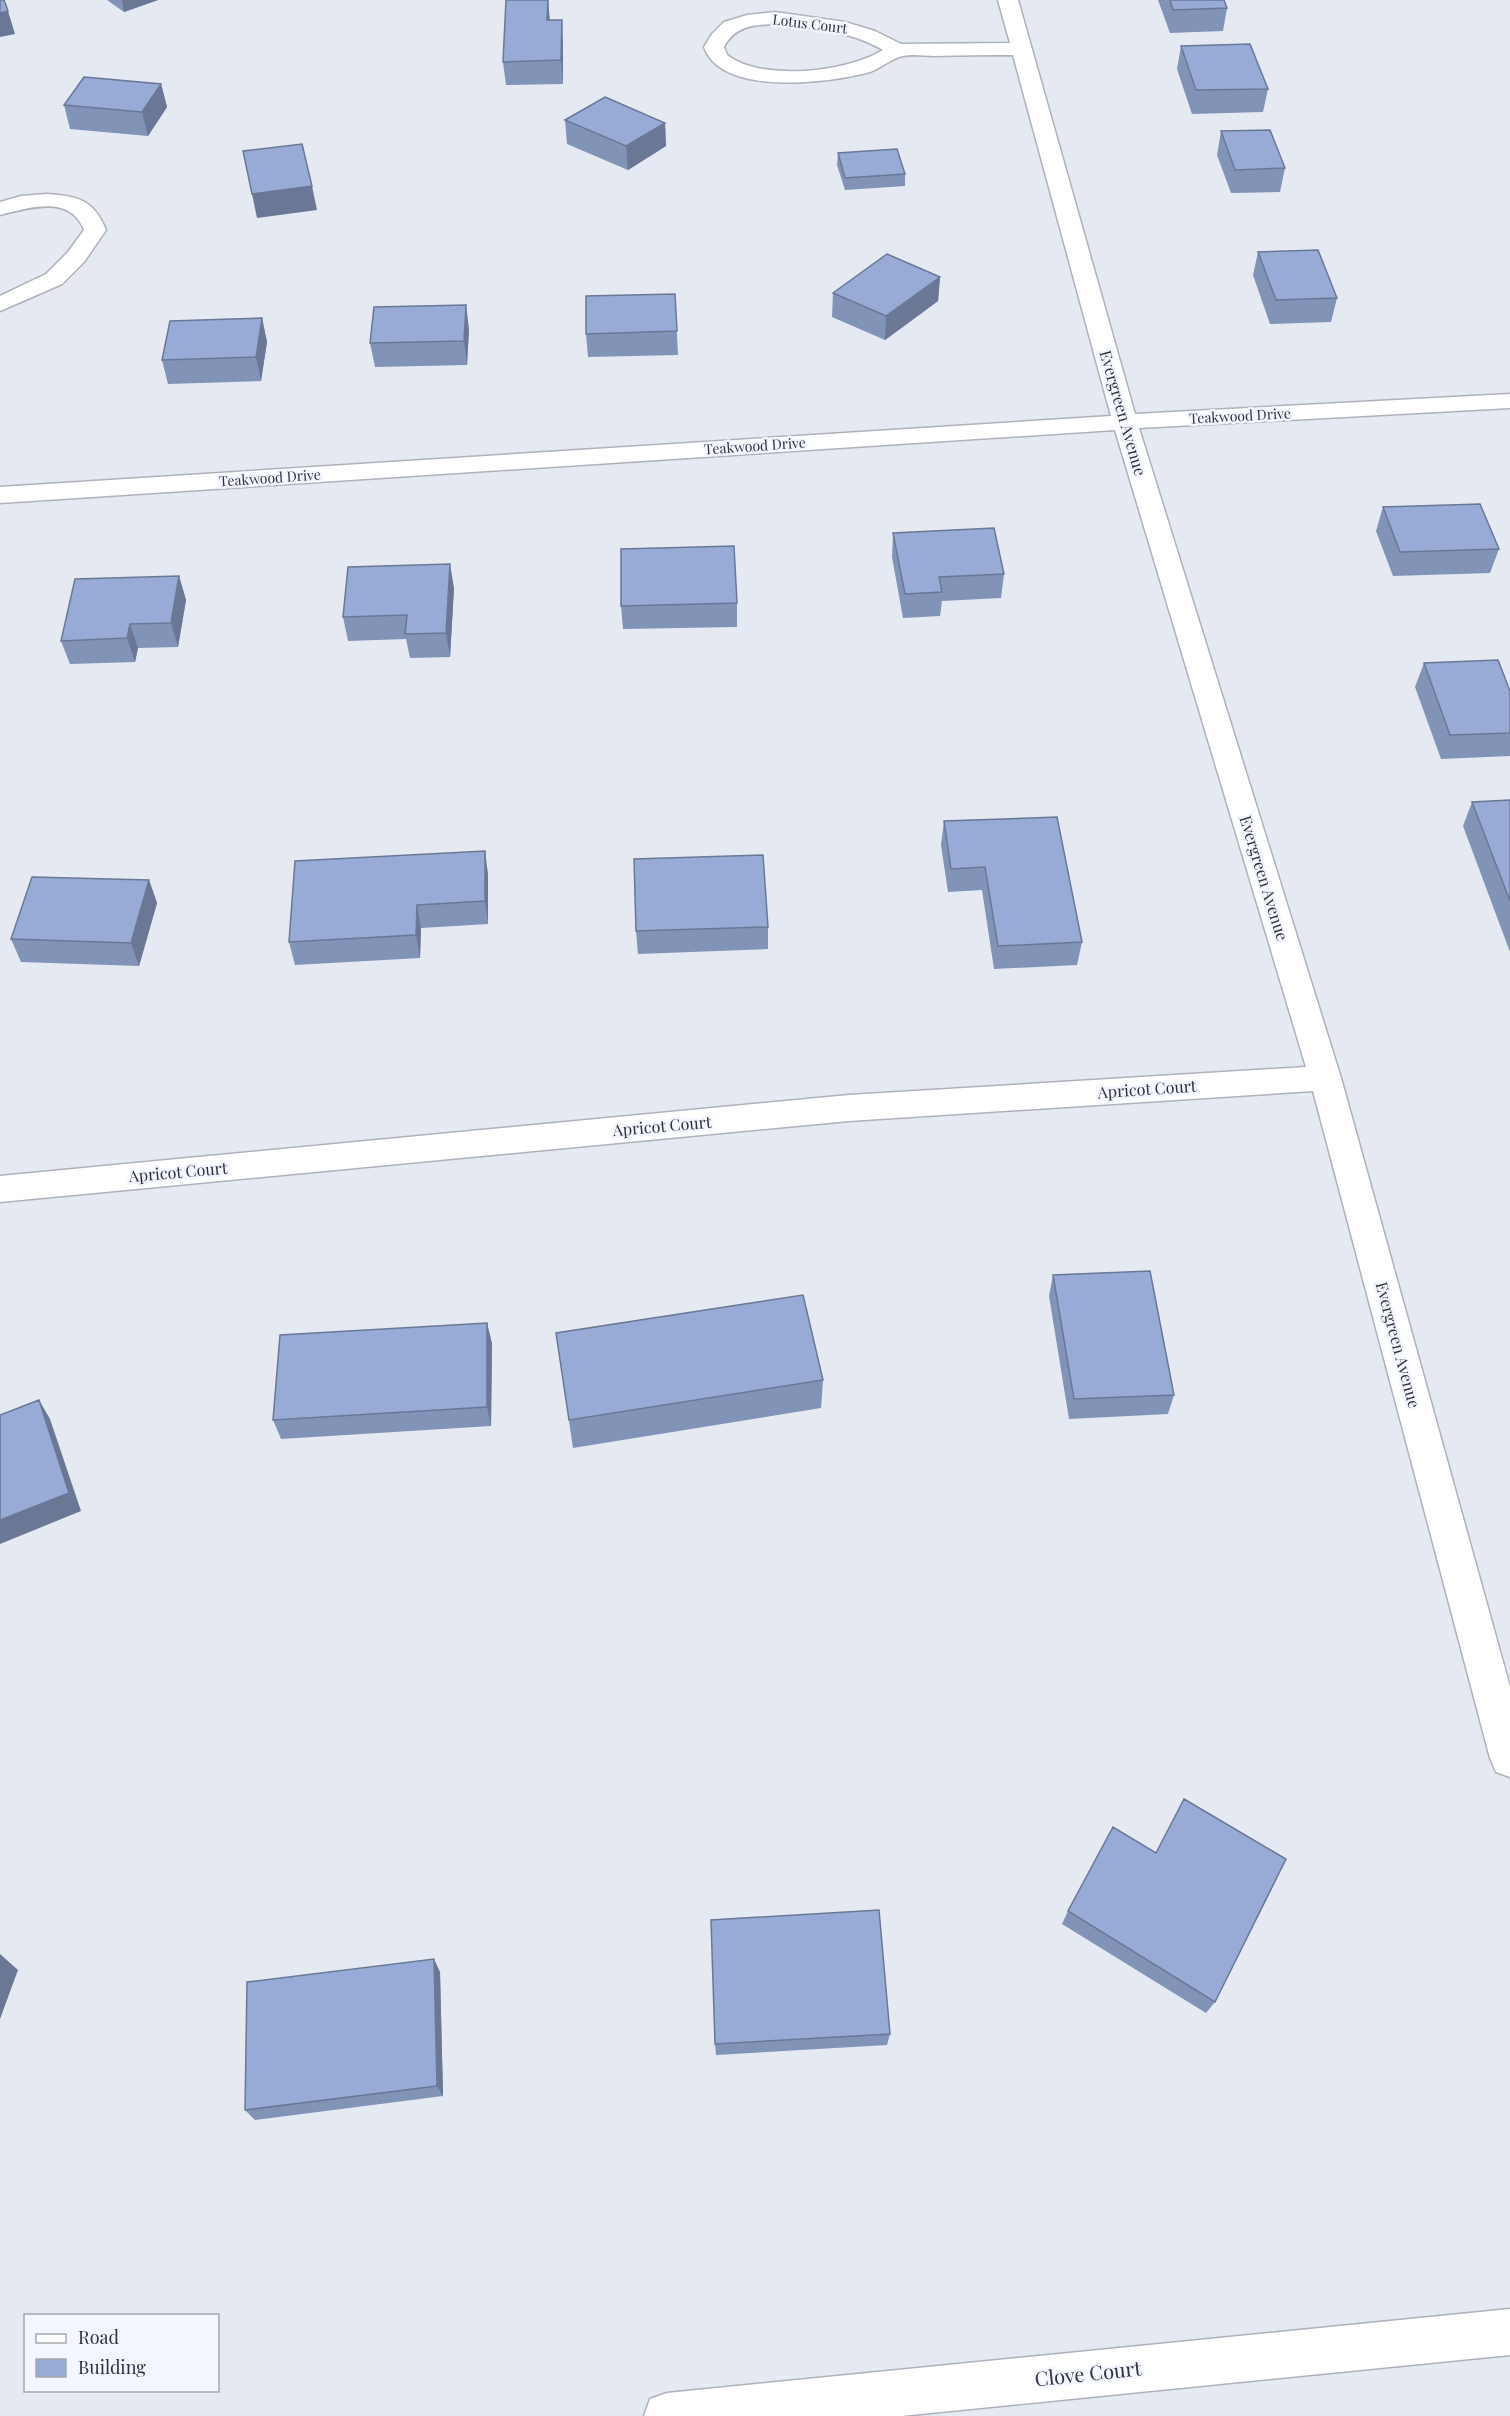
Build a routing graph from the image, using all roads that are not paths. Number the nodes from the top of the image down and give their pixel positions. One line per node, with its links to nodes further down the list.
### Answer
1 (1008, 0): 2 (street, Evergreen Avenue)
2 (1022, 49): 3 (street, Lotus Court); 7 (street, Evergreen Avenue)
3 (897, 50): 3 (street, Lotus Court)
4 (0, 208): 5 (street)
5 (0, 304)
6 (1510, 401): 7 (street, Teakwood Drive)
7 (1125, 423): 8 (street, Teakwood Drive); 9 (street, Evergreen Avenue)
8 (0, 495)
9 (1325, 1078): 10 (street, Apricot Court); 11 (street, Evergreen Avenue)
10 (0, 1189)
11 (1510, 1758)
12 (1510, 2332): 13 (street, Clove Court)
13 (667, 2416)

